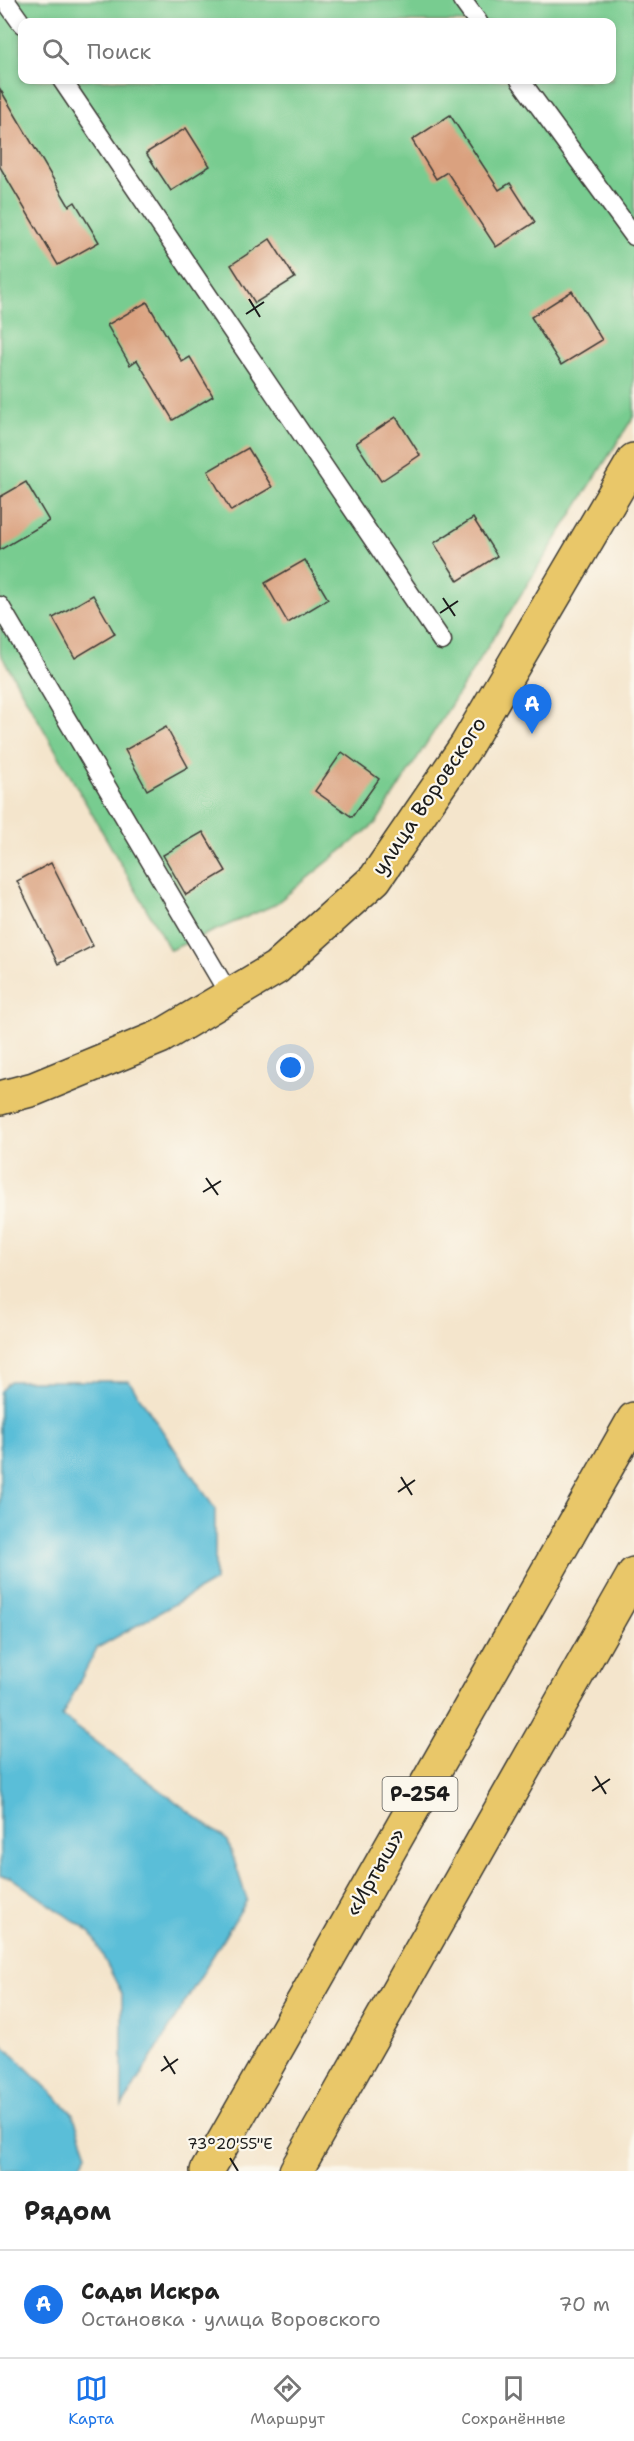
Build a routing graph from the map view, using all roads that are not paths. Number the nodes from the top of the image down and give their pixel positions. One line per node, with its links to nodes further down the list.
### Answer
1 (5, 0): 3 (lane)
2 (462, 0): 4 (lane)
3 (18, 18)
4 (475, 18)
5 (65, 84): 10 (lane)
6 (523, 84): 7 (lane)
7 (634, 236)
8 (634, 460): 11 (main road, улица Воровского)
9 (0, 606): 11 (lane)
10 (442, 641)
11 (230, 996): 12 (main road, улица Воровского)
12 (0, 1098)
13 (634, 1419): 15 (main road, «Иртыш» / Р-254)
14 (634, 1574): 16 (main road)
15 (207, 2171)
16 (296, 2171)

